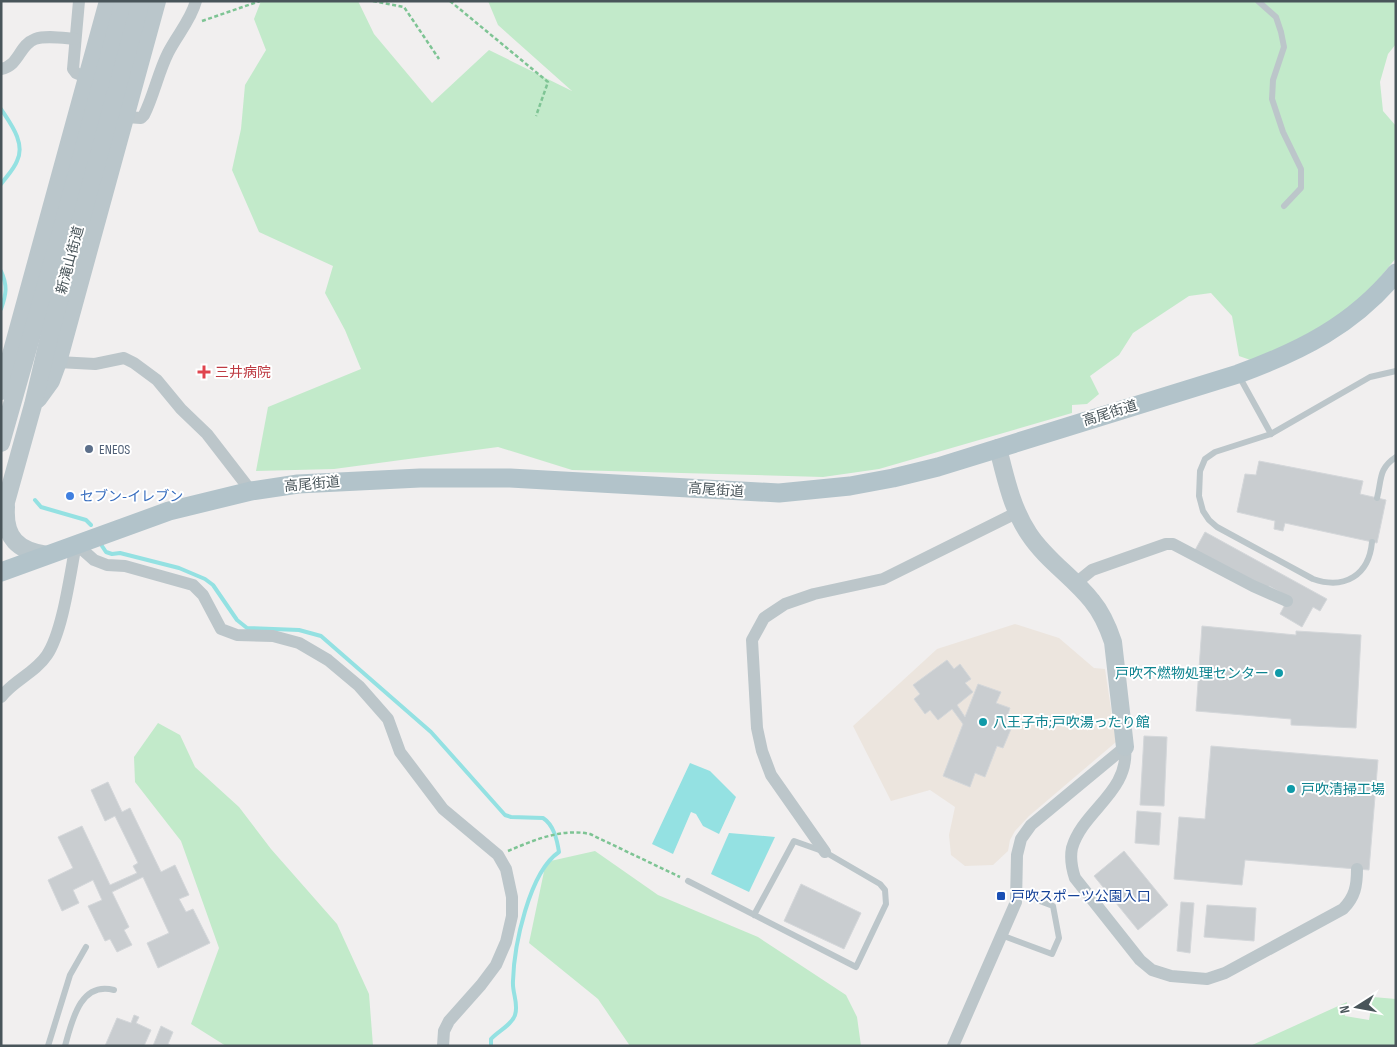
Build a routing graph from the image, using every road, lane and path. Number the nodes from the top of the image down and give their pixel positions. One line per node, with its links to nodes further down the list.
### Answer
1 (79, 1): 12 (street)
2 (108, 1): 15 (main road)
3 (124, 1): 27 (main road, 新滝山街道)
4 (141, 1): 25 (main road, 新滝山街道)
5 (157, 1): 17 (main road)
6 (196, 1): 11 (street)
7 (260, 1): 11 (path)
8 (373, 1): 13 (path)
9 (450, 1): 16 (path)
10 (1258, 1): 18 (lane)
11 (184, 27): 17 (street)
12 (75, 39): 14 (street); 15 (street)
13 (439, 59)
14 (1, 69)
15 (88, 78): 20 (main road)
16 (536, 116)
17 (126, 117): 21 (main road)
18 (1284, 206)
19 (1396, 273): 23 (main road, 高尾街道)
20 (6, 360): 24 (main road)
21 (58, 362): 25 (main road); 30 (street)
22 (1396, 371): 26 (lane)
23 (1238, 374): 26 (lane); 28 (main road, 高尾街道)
24 (1, 392)
25 (33, 405): 32 (main road, 新滝山街道)
26 (1272, 434): 35 (lane)
27 (1, 443)
28 (998, 448): 30 (main road, 高尾街道); 33 (main road)
29 (1396, 457): 31 (lane)
30 (251, 491): 36 (main road, 高尾街道)
31 (1377, 498)
32 (6, 502): 34 (main road, 新滝山街道); 37 (main road)
33 (1018, 512): 39 (main road); 43 (street)
34 (1, 520)
35 (1372, 542)
36 (76, 544): 37 (main road, 高尾街道); 41 (street); 44 (street)
37 (48, 555): 38 (main road, 高尾街道)
38 (1, 572)
39 (1076, 583): 40 (street); 42 (main road)
40 (1287, 601)
41 (1, 697)
42 (1126, 747): 45 (street); 47 (street)
43 (825, 852): 48 (lane); 48 (lane)
44 (498, 855): 46 (path); 54 (street)
45 (1357, 869)
46 (688, 881): 48 (lane)
47 (1016, 892): 49 (street); 49 (lane)
48 (754, 915)
49 (1001, 935): 55 (street)
50 (86, 947): 52 (lane)
51 (114, 990): 53 (lane)
52 (48, 1046)
53 (65, 1046)
54 (443, 1046)
55 (953, 1046)

